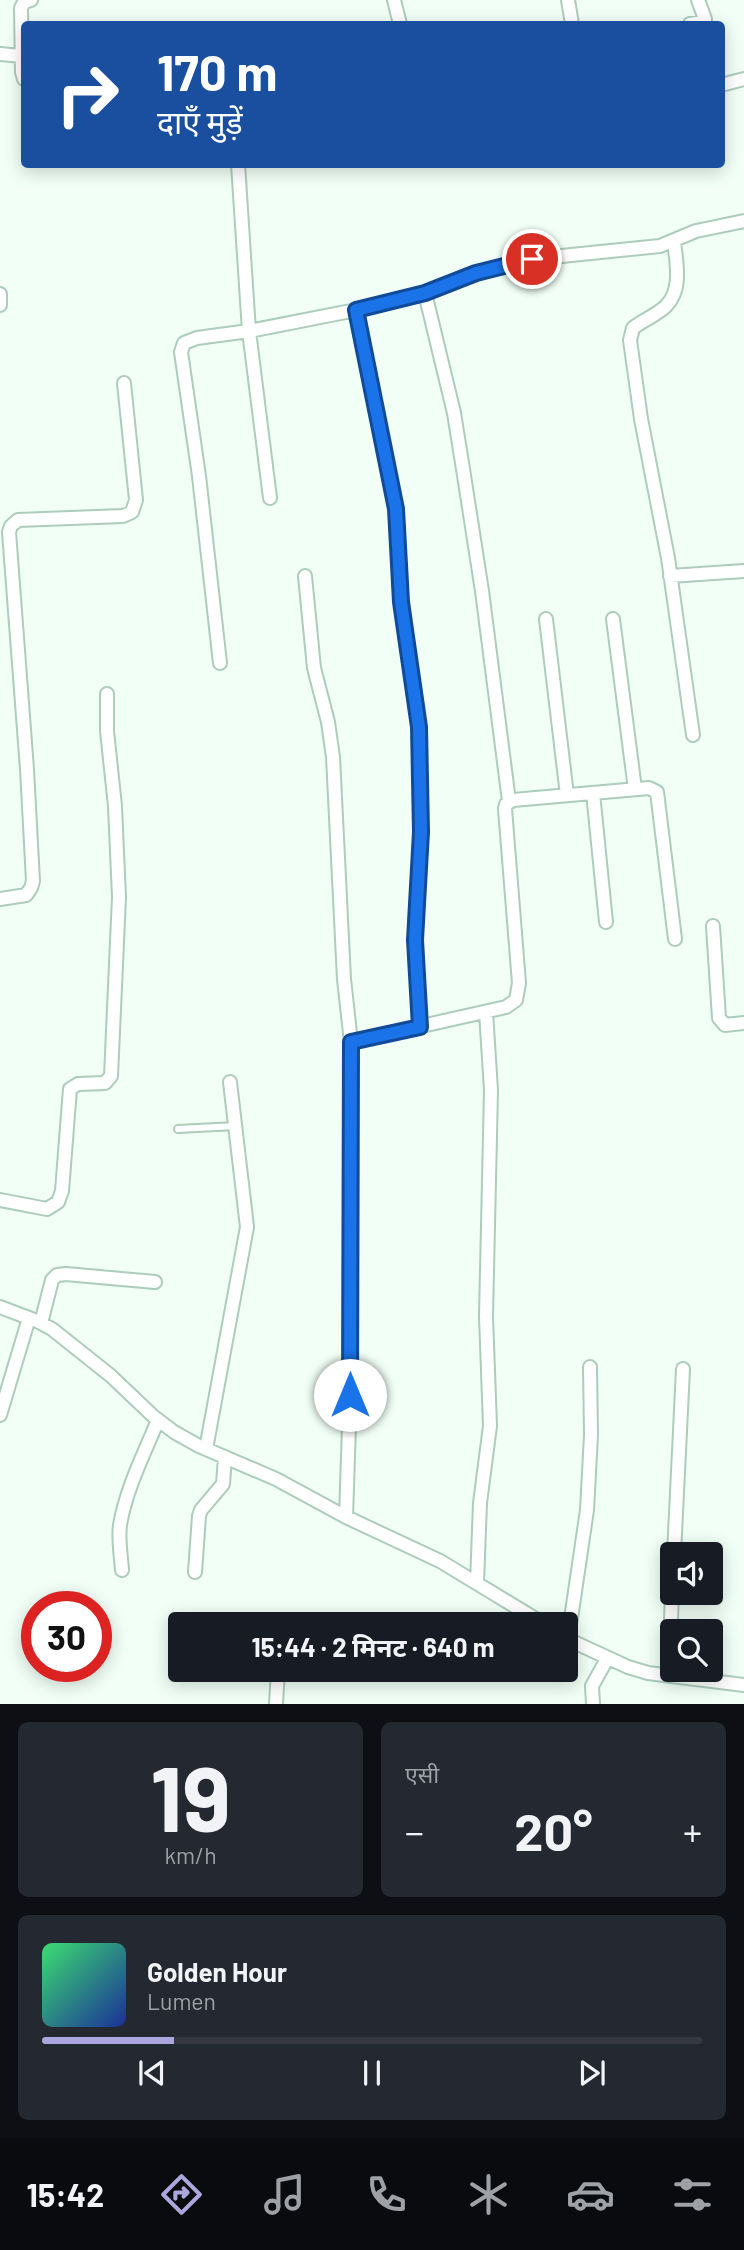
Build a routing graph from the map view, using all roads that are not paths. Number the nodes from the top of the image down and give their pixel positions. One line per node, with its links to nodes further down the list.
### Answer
1 (31, 0): 9 (street)
2 (394, 0): 5 (street)
3 (568, 0): 6 (street)
4 (698, 0): 7 (street)
5 (399, 21)
6 (572, 21)
7 (704, 21)
8 (0, 54): 9 (street)
9 (21, 56)
10 (744, 79): 11 (street)
11 (725, 84)
12 (238, 168): 19 (street)
13 (744, 221): 14 (street)
14 (674, 240): 15 (street); 24 (street)
15 (425, 293): 18 (street); 33 (street)
16 (0, 294): 17 (street)
17 (0, 305)
18 (356, 310): 19 (street); 40 (street)
19 (249, 331): 21 (street); 27 (street)
20 (124, 383): 34 (street)
21 (270, 498)
22 (744, 571): 24 (street)
23 (305, 576): 41 (street)
24 (670, 576): 29 (street)
25 (546, 618): 32 (street)
26 (613, 619): 30 (street)
27 (220, 663)
28 (107, 694): 45 (street)
29 (693, 735)
30 (635, 789): 31 (street); 37 (street)
31 (593, 793): 32 (street); 35 (street)
32 (567, 795): 33 (street)
33 (509, 801): 38 (street)
34 (0, 898)
35 (606, 922)
36 (713, 926): 39 (street)
37 (675, 939)
38 (486, 1012): 40 (street); 59 (street)
39 (744, 1023)
40 (420, 1027): 41 (street)
41 (351, 1042): 55 (street)
42 (230, 1082): 43 (street)
43 (236, 1126): 44 (lane); 53 (street)
44 (178, 1129)
45 (0, 1200)
46 (155, 1282): 48 (street)
47 (0, 1307): 48 (street)
48 (35, 1320): 51 (street); 52 (street)
49 (590, 1367): 61 (street)
50 (683, 1369): 56 (street)
51 (0, 1415)
52 (158, 1420): 53 (street); 57 (street)
53 (206, 1449): 54 (street)
54 (225, 1457): 55 (street); 58 (street)
55 (346, 1517): 59 (street)
56 (675, 1542)
57 (122, 1570)
58 (195, 1572)
59 (477, 1583): 60 (street)
60 (524, 1612)
61 (571, 1612)
62 (578, 1644): 63 (street)
63 (607, 1659): 64 (street); 69 (street)
64 (660, 1674)
65 (277, 1682): 68 (street)
66 (719, 1682): 67 (street)
67 (744, 1685)
68 (276, 1704)
69 (593, 1704)

